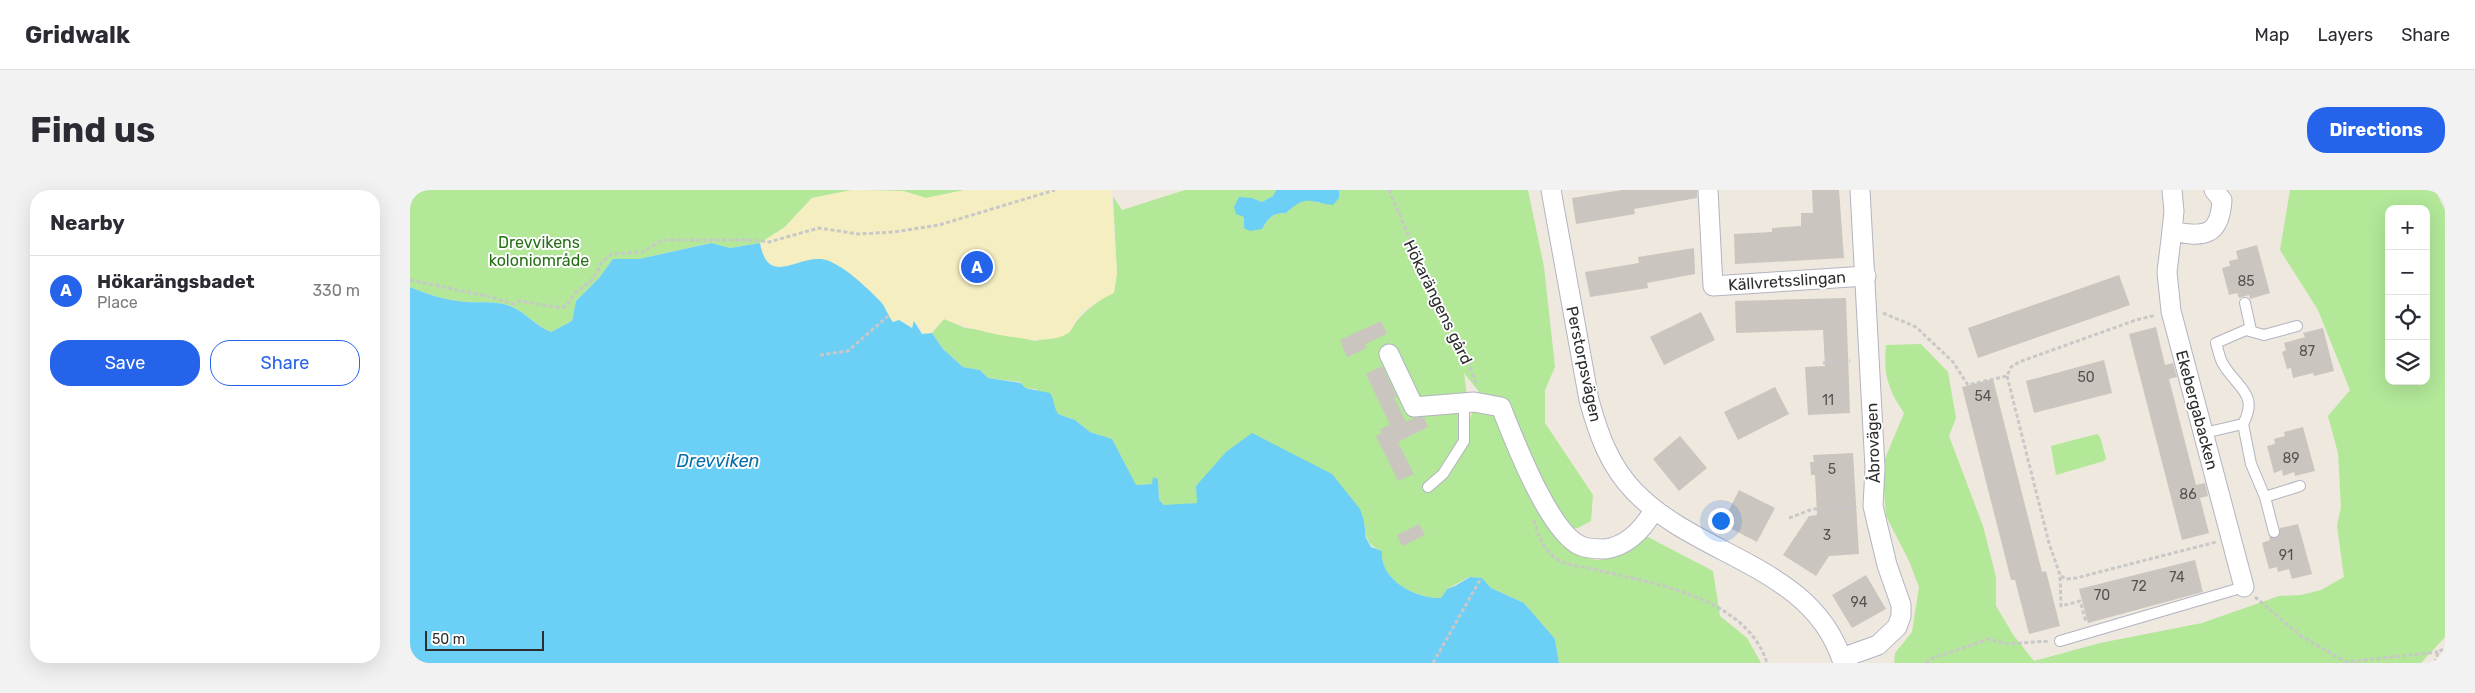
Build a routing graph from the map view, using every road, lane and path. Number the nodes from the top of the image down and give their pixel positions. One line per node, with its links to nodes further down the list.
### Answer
1 (1055, 190): 12 (path)
2 (1389, 190): 25 (path, Hökarängens gård)
3 (1551, 190): 32 (street, Perstorpsvägen)
4 (1708, 190): 11 (street, Källvretsslingan)
5 (1860, 190): 11 (street, Åbrovägen)
6 (2172, 190): 10 (street, Ekebergabacken)
7 (2214, 190): 10 (street)
8 (2440, 190): 9 (path)
9 (2445, 202)
10 (2172, 231): 15 (street, Ekebergabacken)
11 (1866, 276): 14 (street, Åbrovägen)
12 (410, 280)
13 (2245, 303): 18 (lane)
14 (1866, 306): 23 (path); 31 (street, Åbrovägen)
15 (2171, 311): 23 (path); 27 (street, Ekebergabacken)
16 (888, 316): 20 (path)
17 (2297, 326): 18 (lane)
18 (2251, 330): 26 (lane)
19 (1389, 354): 24 (street)
20 (820, 355)
21 (1850, 362): 22 (path)
22 (1823, 363)
23 (2007, 376): 36 (path)
24 (1464, 403): 25 (street); 29 (lane)
25 (1496, 407): 32 (street)
26 (2242, 424): 27 (lane); 30 (lane)
27 (2204, 433): 34 (street, Ekebergabacken)
28 (2300, 486): 30 (lane)
29 (1428, 487)
30 (2264, 497): 35 (lane)
31 (1873, 506): 33 (path); 43 (street, Åbrovägen)
32 (1654, 510): 43 (street, Perstorpsvägen)
33 (1790, 518)
34 (2229, 530): 36 (path); 38 (street, Ekebergabacken)
35 (2274, 532)
36 (2060, 576): 39 (path)
37 (1481, 578): 44 (path)
38 (2244, 587): 39 (lane); 42 (path)
39 (2090, 632): 40 (lane)
40 (2060, 641): 45 (path)
41 (2445, 648): 42 (path)
42 (2438, 652): 46 (path)
43 (1842, 661)
44 (1433, 663)
45 (1926, 663)
46 (2435, 663)

